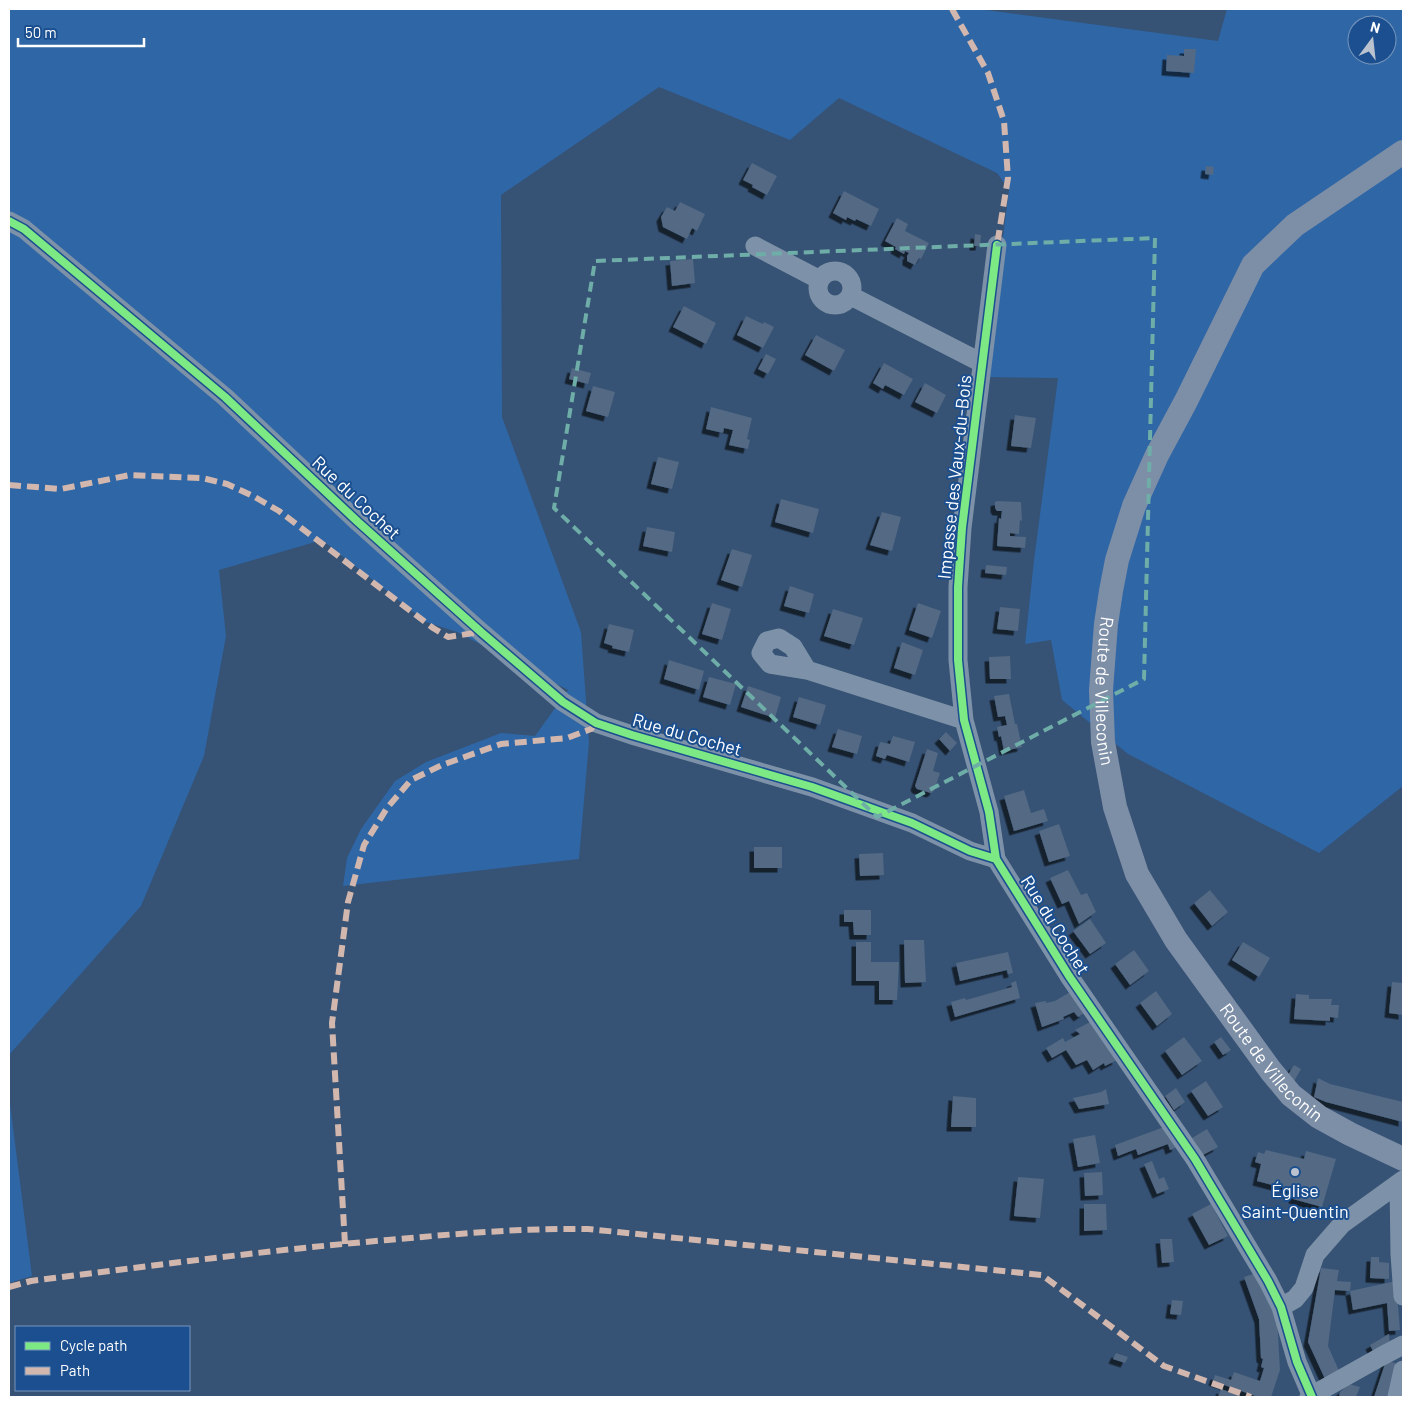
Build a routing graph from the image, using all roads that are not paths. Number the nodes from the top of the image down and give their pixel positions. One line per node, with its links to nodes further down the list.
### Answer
1 (1403, 152): 11 (main road, Route de Villeconin)
2 (9, 221): 10 (street, Rue du Cochet)
3 (997, 245): 7 (street, Impasse des Vaux-du-Bois)
4 (755, 246): 5 (street)
5 (820, 280): 6 (street); 6 (street)
6 (851, 296): 7 (street, Impasse des Vaux-du-Bois)
7 (982, 363): 9 (street, Impasse des Vaux-du-Bois)
8 (807, 670): 9 (street)
9 (964, 720): 10 (street, Impasse des Vaux-du-Bois)
10 (996, 859): 14 (street, Rue du Cochet)
11 (1403, 1159)
12 (1401, 1181): 13 (street); 14 (street)
13 (1403, 1296)
14 (1281, 1306): 17 (street, Rue du Cochet)
15 (1403, 1345): 17 (street)
16 (1403, 1370): 18 (street)
17 (1311, 1397)
18 (1397, 1397)

